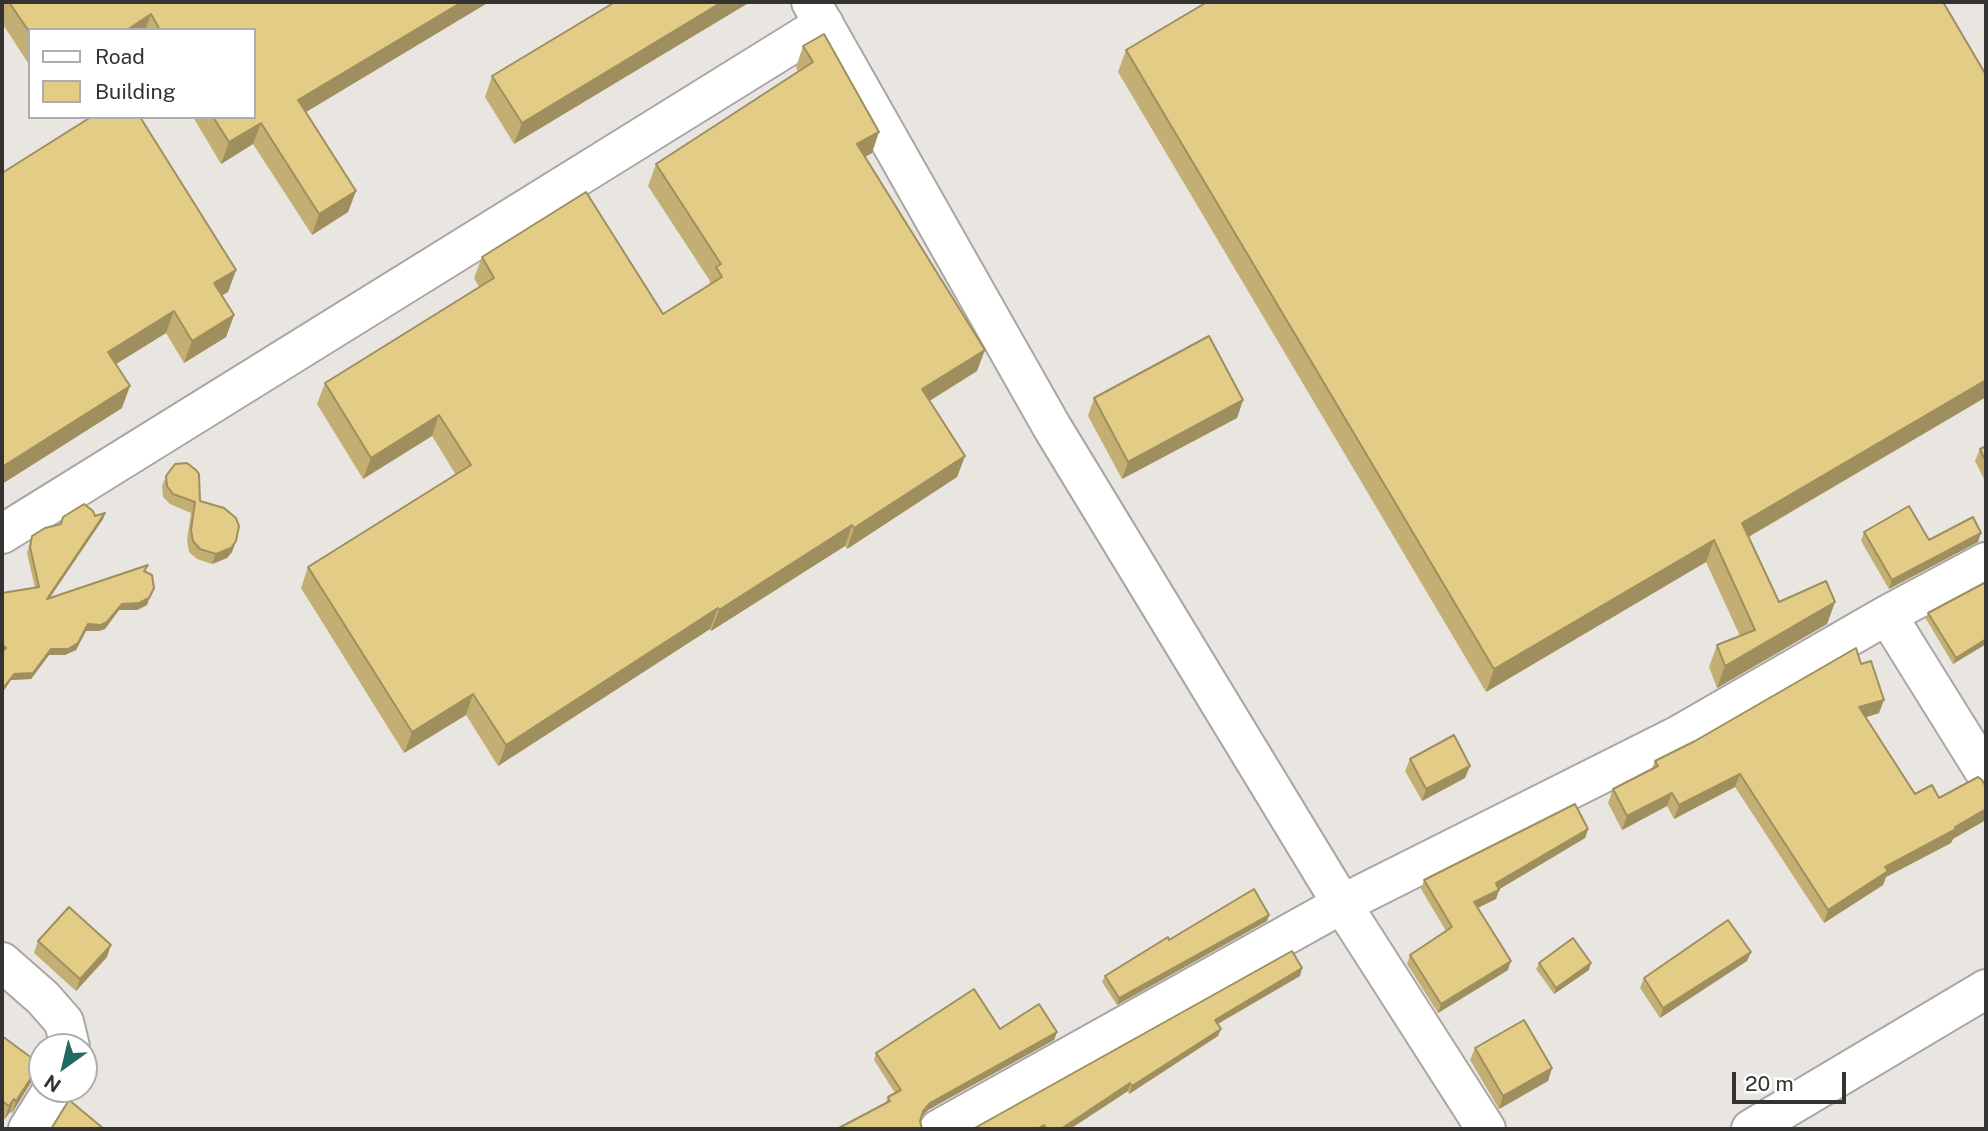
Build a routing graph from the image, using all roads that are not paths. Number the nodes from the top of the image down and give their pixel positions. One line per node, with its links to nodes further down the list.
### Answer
1 (817, 13): 2 (main road); 6 (main road)
2 (2, 534)
3 (1986, 562): 4 (main road)
4 (1887, 615): 5 (main road); 6 (main road)
5 (1986, 774)
6 (1342, 904): 12 (main road); 13 (main road)
7 (2, 962): 9 (main road)
8 (1986, 989): 14 (main road)
9 (67, 1033)
10 (44, 1103): 11 (main road)
11 (28, 1129)
12 (939, 1129)
13 (1486, 1129)
14 (1751, 1129)

